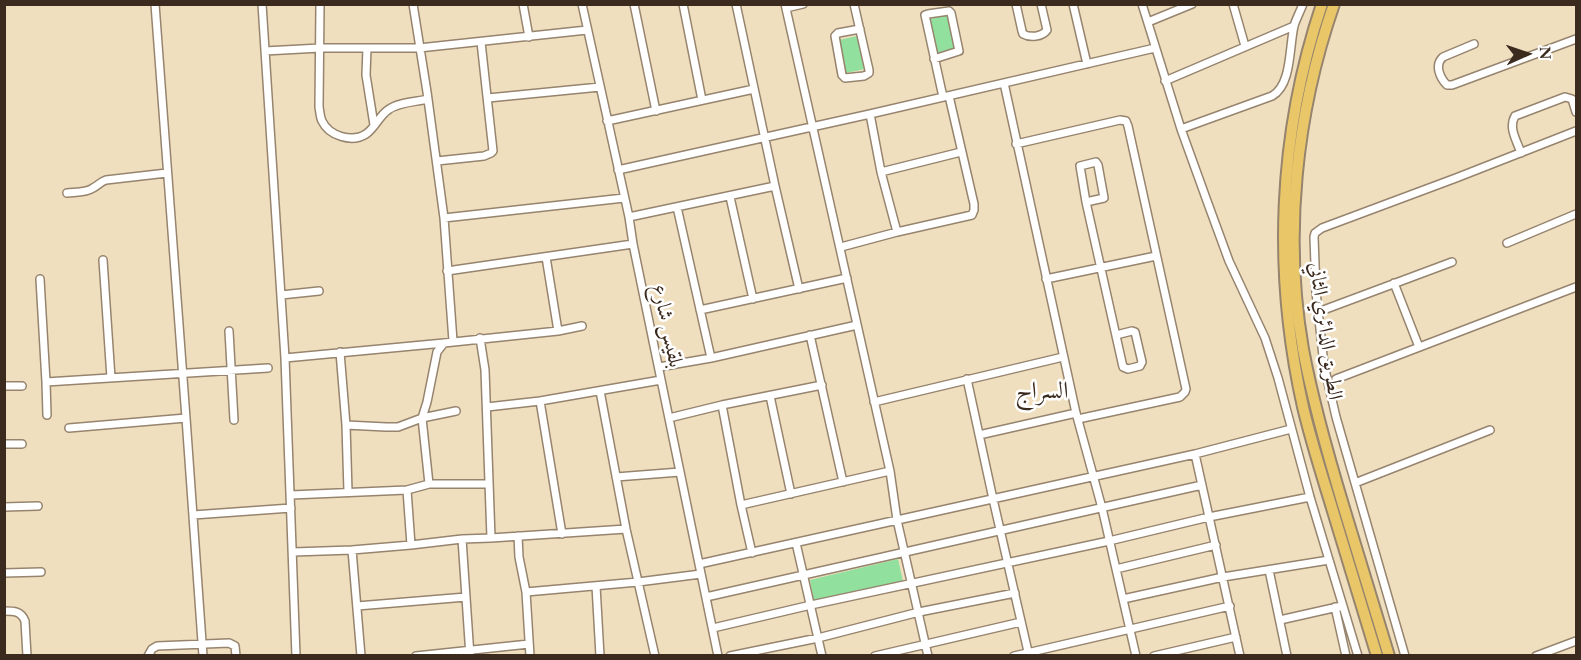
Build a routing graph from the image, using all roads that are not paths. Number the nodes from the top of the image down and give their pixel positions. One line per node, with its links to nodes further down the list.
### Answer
1 (155, 4): 61 (street)
2 (262, 4): 35 (street)
3 (320, 4): 31 (street)
4 (413, 4): 33 (street)
5 (524, 4): 26 (street)
6 (582, 4): 25 (street, بلقيس شارع)
7 (634, 4): 46 (street)
8 (682, 4): 45 (street)
9 (736, 4): 41 (street)
10 (803, 4): 21 (street)
11 (854, 4): 24 (street)
12 (1016, 4): 13 (street)
13 (1041, 4)
14 (1073, 4): 37 (street)
15 (1142, 4): 22 (street)
16 (1192, 4): 22 (street)
17 (1233, 4): 30 (street)
18 (1303, 4): 23 (street)
19 (1322, 4): 234 (highway, الطريق الدائري الثاني)
20 (1334, 4): 235 (highway, الطريق الدائري الثاني)
21 (786, 6): 51 (street)
22 (1148, 22): 34 (street)
23 (1294, 26): 30 (street); 52 (street)
24 (860, 29): 24 (street)
25 (587, 30): 26 (street); 40 (street, بلقيس شارع)
26 (529, 37): 28 (street)
27 (1576, 39): 29 (street)
28 (481, 42): 33 (street); 43 (street)
29 (1474, 44)
30 (1245, 46): 38 (street)
31 (320, 48): 32 (street); 35 (street); 50 (street)
32 (367, 48): 33 (street); 50 (street)
33 (419, 48): 44 (street)
34 (1155, 48): 37 (street); 38 (street)
35 (266, 51): 88 (street)
36 (934, 59): 36 (street); 42 (street)
37 (1087, 64): 39 (street)
38 (1165, 81): 52 (street)
39 (1004, 82): 42 (street); 55 (street)
40 (600, 87): 43 (street); 49 (street, بلقيس شارع)
41 (754, 89): 45 (street); 54 (street)
42 (946, 96): 48 (street); 56 (street)
43 (488, 98): 58 (street)
44 (428, 99): 50 (street); 58 (street)
45 (702, 100): 46 (street)
46 (656, 111): 49 (street)
47 (1576, 112): 57 (street)
48 (870, 114): 51 (street); 60 (street)
49 (607, 121): 59 (street, بلقيس شارع)
50 (374, 125)
51 (813, 126): 54 (street); 74 (street)
52 (1181, 129): 133 (street)
53 (1576, 131): 57 (street)
54 (765, 137): 59 (street); 62 (street)
55 (1016, 144): 75 (street); 83 (street)
56 (961, 152): 60 (street); 71 (street)
57 (1521, 153): 91 (street)
58 (436, 161): 70 (street)
59 (618, 170): 65 (street, بلقيس شارع)
60 (881, 172): 71 (street)
61 (167, 173): 63 (street); 109 (street)
62 (775, 186): 64 (street); 86 (street)
63 (67, 193)
64 (730, 197): 67 (street); 89 (street)
65 (624, 198): 69 (street, بلقيس شارع); 70 (street)
66 (1086, 202): 66 (street); 79 (street)
67 (677, 207): 69 (street); 90 (street)
68 (1576, 214): 72 (street)
69 (629, 217): 73 (street, بلقيس شارع)
70 (444, 218): 80 (street)
71 (897, 232): 74 (street)
72 (1507, 243)
73 (633, 244): 76 (street); 107 (street, بلقيس شارع)
74 (841, 247): 82 (street)
75 (1156, 256): 79 (street); 126 (street)
76 (546, 257): 80 (street); 95 (street)
77 (103, 260): 110 (street)
78 (1452, 262): 84 (street)
79 (1100, 267): 83 (street); 96 (street)
80 (447, 271): 99 (street)
81 (40, 279): 114 (street)
82 (847, 279): 86 (street); 92 (street)
83 (1046, 279): 104 (street)
84 (1394, 283): 91 (street); 101 (street)
85 (1576, 287): 101 (street)
86 (799, 289): 89 (street)
87 (319, 291): 88 (street)
88 (281, 295): 103 (street)
89 (753, 299): 90 (street)
90 (700, 310): 105 (street)
91 (1318, 312): 144 (street)
92 (857, 325): 97 (street); 121 (street)
93 (582, 326): 95 (street)
94 (229, 331): 108 (street)
95 (558, 331): 98 (street)
96 (1116, 334): 96 (street)
97 (810, 335): 105 (street); 115 (street)
98 (480, 338): 99 (street); 123 (street)
99 (453, 341): 100 (street)
100 (444, 343): 102 (street); 128 (street)
101 (1419, 347): 112 (street)
102 (340, 352): 103 (street); 131 (street)
103 (285, 357): 151 (street)
104 (1063, 357): 111 (street); 126 (street)
105 (711, 358): 107 (street)
106 (268, 368): 108 (street)
107 (659, 368): 113 (street, بلقيس شارع)
108 (232, 370): 109 (street); 130 (street)
109 (183, 374): 110 (street); 127 (street)
110 (111, 378): 114 (street)
111 (967, 379): 121 (street); 135 (street)
112 (1336, 379)
113 (661, 380): 118 (street); 129 (street, بلقيس شارع)
114 (46, 382): 125 (street)
115 (822, 385): 119 (street); 143 (street)
116 (4, 386): 117 (street)
117 (22, 386)
118 (600, 391): 120 (street); 141 (street)
119 (770, 396): 122 (street); 150 (street)
120 (540, 401): 123 (street); 164 (street)
121 (874, 402): 139 (street)
122 (722, 405): 129 (street); 154 (street)
123 (487, 407): 146 (street)
124 (456, 411): 128 (street)
125 (47, 415)
126 (1077, 416): 135 (street); 142 (street)
127 (186, 418): 132 (street); 159 (street)
128 (422, 418): 131 (street); 145 (street)
129 (669, 418): 140 (street, بلقيس شارع)
130 (234, 420)
131 (346, 425): 149 (street)
132 (69, 428)
133 (1291, 429): 138 (street); 152 (street)
134 (1490, 430): 144 (street)
135 (980, 435): 153 (street)
136 (4, 444): 137 (street)
137 (22, 444)
138 (1195, 454): 142 (street); 147 (street)
139 (890, 471): 143 (street); 161 (street)
140 (680, 472): 141 (street); 178 (street, بلقيس شارع)
141 (616, 477): 162 (street)
142 (1093, 477): 153 (street); 158 (street)
143 (843, 482): 150 (street)
144 (1355, 483): 236 (street)
145 (429, 484): 146 (street); 148 (street)
146 (489, 484): 166 (street)
147 (1202, 485): 158 (street); 160 (street)
148 (406, 490): 149 (street); 170 (street)
149 (348, 492): 151 (street)
150 (791, 494): 154 (street)
151 (291, 495): 157 (street)
152 (1310, 497): 160 (street); 176 (street)
153 (993, 499): 161 (street); 163 (street)
154 (741, 505): 174 (street)
155 (39, 506): 156 (street)
156 (4, 507)
157 (291, 508): 159 (street); 173 (street)
158 (1102, 508): 163 (street); 168 (street)
159 (193, 515): 207 (street)
160 (1209, 517): 168 (street); 171 (street)
161 (897, 520): 169 (street); 175 (street)
162 (626, 529): 164 (street); 186 (street)
163 (1000, 531): 175 (street); 177 (street)
164 (562, 534): 165 (street)
165 (518, 536): 166 (street); 189 (street)
166 (491, 538): 167 (street)
167 (462, 539): 170 (street); 191 (street)
168 (1109, 541): 177 (street); 179 (street)
169 (796, 543): 174 (street); 184 (street)
170 (411, 545): 172 (street)
171 (1216, 545): 179 (street); 185 (street)
172 (352, 550): 173 (street); 195 (street)
173 (293, 552): 216 (street)
174 (752, 553): 178 (street)
175 (904, 553): 184 (street); 187 (street)
176 (1329, 560): 180 (street); 197 (street)
177 (1007, 562): 187 (street); 190 (street)
178 (699, 564): 183 (street, بلقيس شارع)
179 (1116, 569): 193 (street)
180 (1269, 570): 185 (street); 200 (street)
181 (40, 572): 182 (street)
182 (4, 573)
183 (701, 574): 186 (street); 192 (street, بلقيس شارع)
184 (804, 575): 192 (street); 194 (street)
185 (1223, 577): 193 (street); 196 (street)
186 (638, 582): 188 (street); 221 (street)
187 (912, 583): 194 (street); 199 (street)
188 (596, 586): 189 (street); 220 (street)
189 (526, 592): 208 (street)
190 (1015, 593): 199 (street); 201 (street)
191 (466, 597): 195 (street); 210 (street)
192 (706, 597): 202 (street, بلقيس شارع)
193 (1123, 599): 203 (street)
194 (811, 605): 202 (street); 204 (street)
195 (357, 606): 217 (street)
196 (1230, 606): 203 (street); 205 (street)
197 (1339, 606): 200 (street); 232 (street); 233 (street)
198 (4, 611): 212 (street)
199 (919, 612): 204 (street); 209 (street)
200 (1280, 620): 231 (street)
201 (1021, 622): 209 (street); 211 (street)
202 (712, 628): 222 (street, بلقيس شارع)
203 (1130, 629): 211 (street); 228 (street)
204 (818, 638): 223 (street); 224 (street)
205 (1236, 638): 229 (street); 230 (street)
206 (1576, 641): 237 (street)
207 (202, 644): 213 (street); 214 (street); 215 (street)
208 (529, 644): 210 (street); 219 (street)
209 (926, 644): 225 (street); 226 (street)
210 (470, 653): 218 (street)
211 (1029, 654): 227 (street)
212 (27, 656)
213 (148, 656)
214 (203, 656)
215 (236, 656)
216 (296, 656)
217 (361, 656)
218 (416, 656)
219 (530, 656)
220 (600, 656)
221 (655, 656)
222 (718, 656)
223 (730, 656)
224 (822, 656)
225 (875, 656)
226 (928, 656)
227 (1014, 656)
228 (1136, 656)
229 (1154, 656)
230 (1240, 656)
231 (1287, 656)
232 (1346, 656)
233 (1358, 656)
234 (1377, 656)
235 (1389, 656)
236 (1405, 656)
237 (1536, 656)

